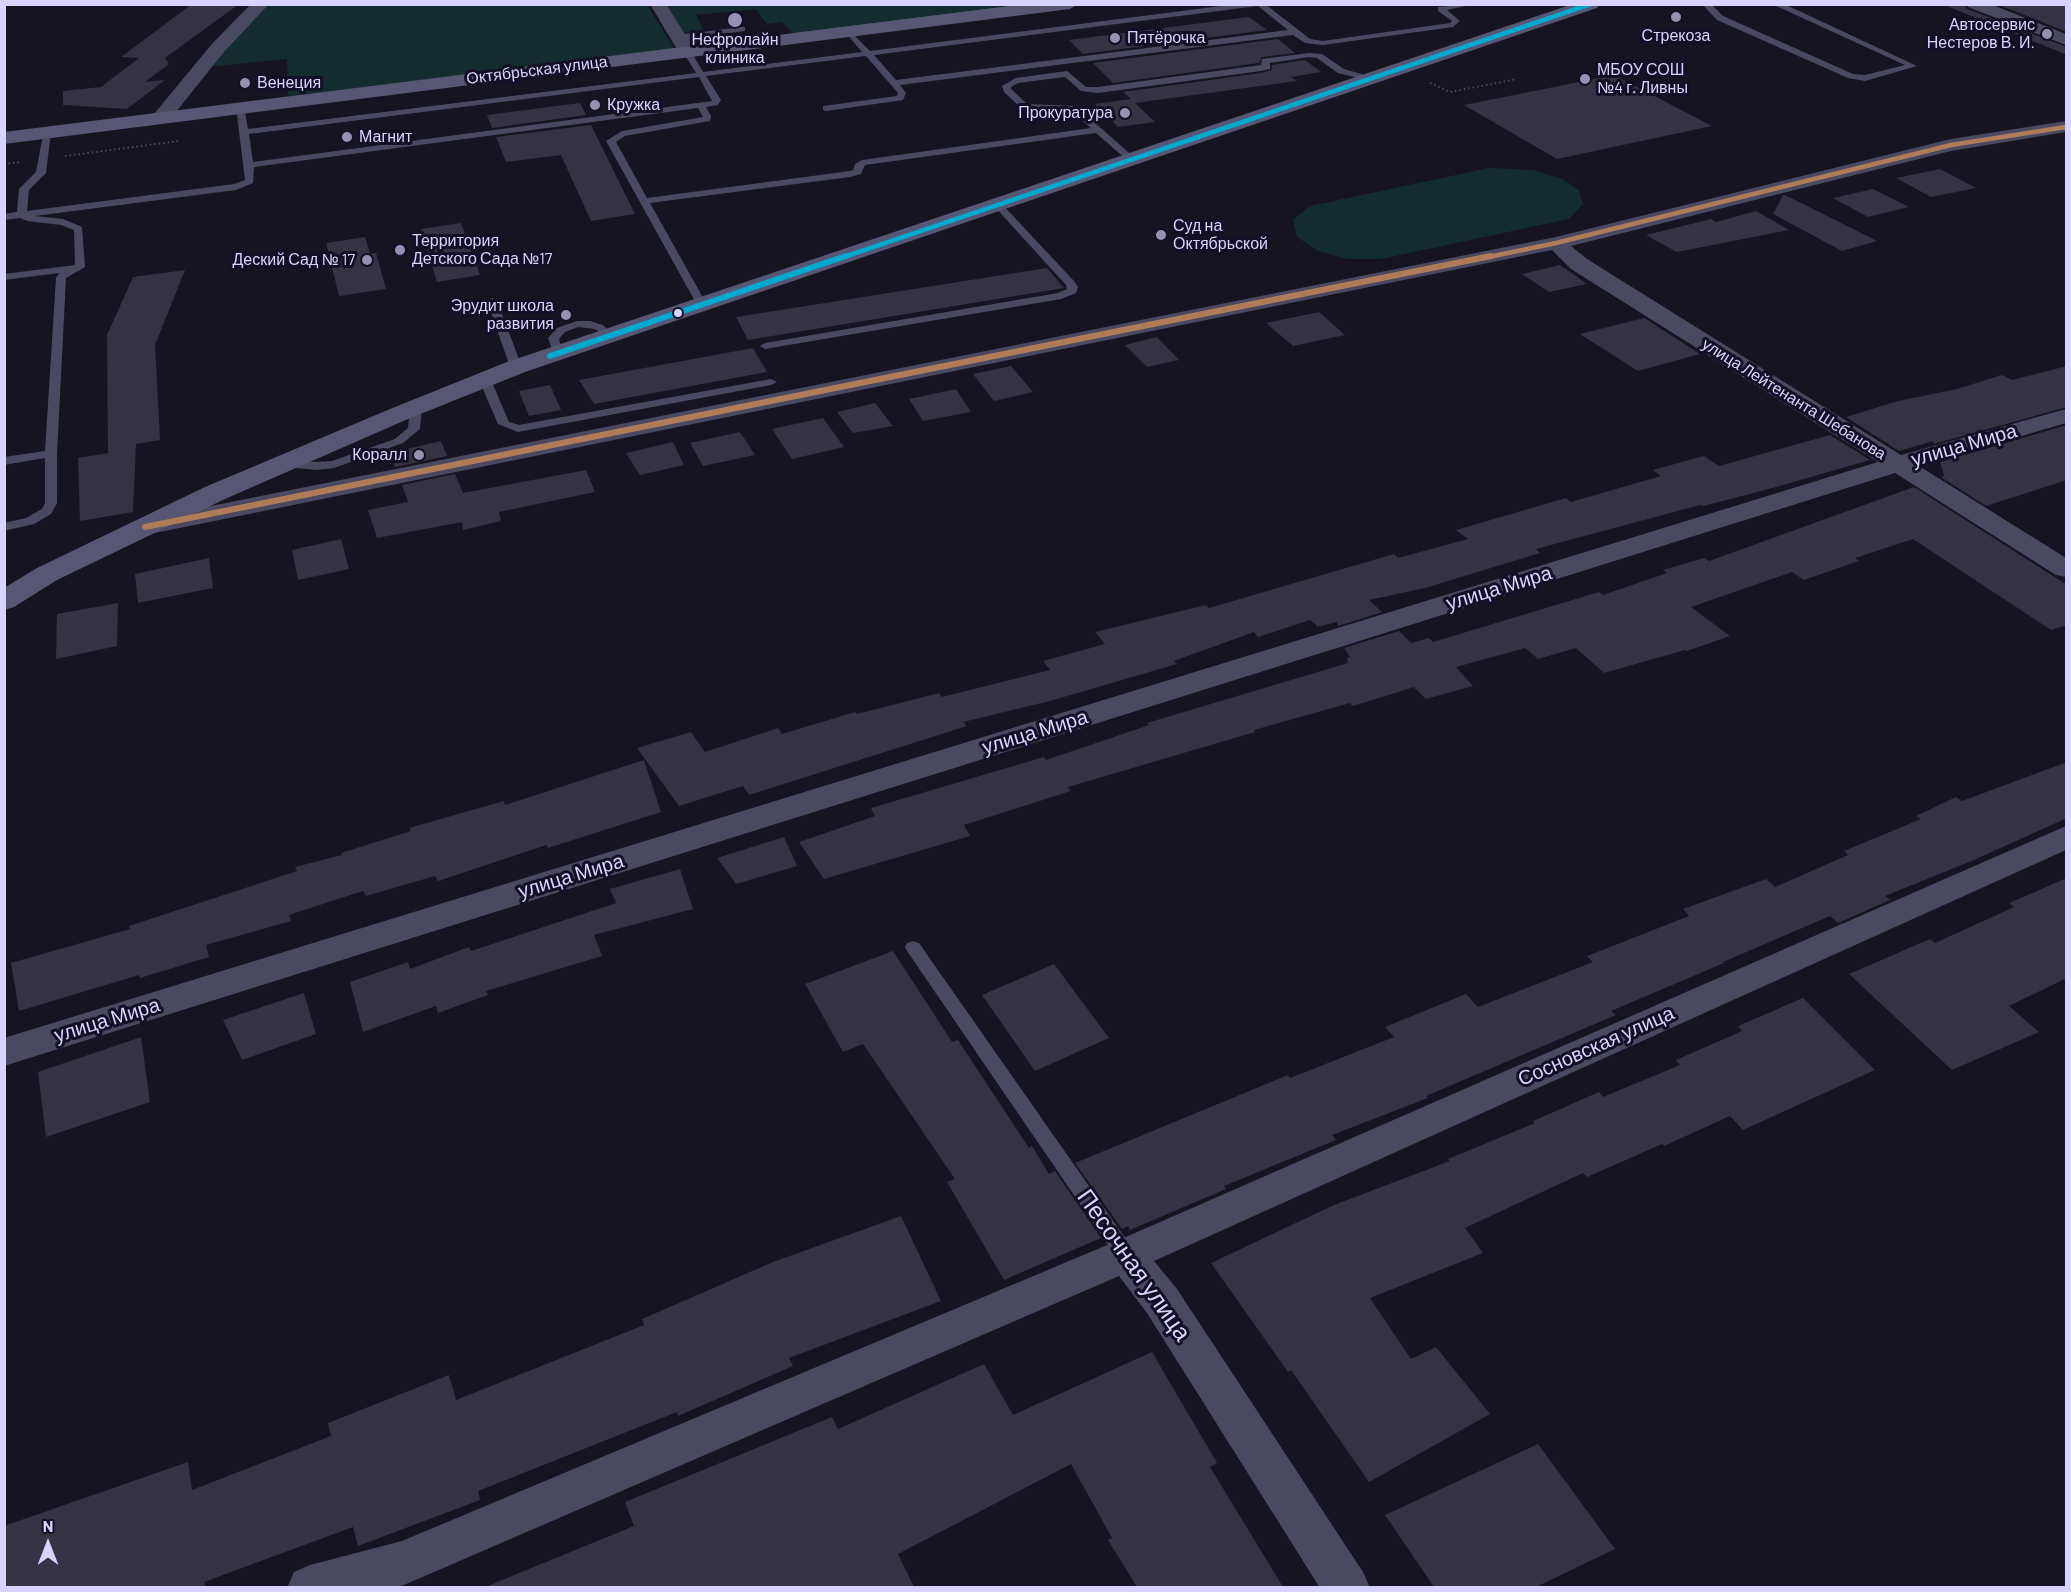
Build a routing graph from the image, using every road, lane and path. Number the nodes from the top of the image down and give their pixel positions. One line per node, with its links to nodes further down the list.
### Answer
1 (261, 4): 29 (street)
2 (658, 4): 17 (street)
3 (1070, 4): 14 (street, Октябрьская улица)
4 (1260, 4): 15 (lane); 18 (lane)
5 (1431, 4): 12 (lane)
6 (1471, 4): 12 (lane)
7 (1591, 4): 20 (street)
8 (1706, 4): 9 (lane)
9 (1776, 4)
10 (2008, 4): 11 (street)
11 (1981, 7): 16 (street)
12 (1441, 11): 15 (lane)
13 (742, 29): 17 (lane)
14 (849, 32): 17 (street, Октябрьская улица); 18 (lane)
15 (1295, 32): 19 (lane)
16 (2067, 40)
17 (691, 51): 21 (lane); 27 (street, Октябрьская улица)
18 (867, 52): 21 (lane); 25 (lane)
19 (1055, 63): 22 (lane); 25 (lane)
20 (1400, 69): 23 (street); 24 (path)
21 (700, 73): 26 (lane); 33 (lane)
22 (1067, 74): 23 (lane); 31 (lane)
23 (1371, 78): 37 (street)
24 (1517, 79)
25 (894, 83): 28 (lane)
26 (701, 105): 38 (lane); 39 (lane)
27 (240, 107): 29 (street, Октябрьская улица); 33 (lane)
28 (826, 108)
29 (161, 118): 32 (street, Октябрьская улица)
30 (2067, 127): 43 (street)
31 (1099, 130): 37 (lane); 39 (lane)
32 (47, 132): 34 (street, Октябрьская улица); 36 (lane)
33 (244, 132): 38 (lane)
34 (4, 138)
35 (185, 140): 36 (path)
36 (43, 159): 41 (lane)
37 (1131, 159): 40 (street)
38 (249, 165): 41 (lane)
39 (644, 201): 47 (lane)
40 (996, 203): 47 (street); 48 (lane)
41 (21, 215): 42 (lane); 44 (lane)
42 (4, 217)
43 (1556, 243): 55 (street, улица Лейтенанта Шебанова); 57 (street)
44 (80, 267): 45 (lane); 53 (lane)
45 (4, 277)
46 (492, 301): 49 (lane)
47 (701, 303): 49 (street)
48 (765, 346)
49 (516, 367): 50 (street)
50 (485, 380): 51 (lane); 57 (street)
51 (771, 382)
52 (2067, 416): 55 (street, улица Мира)
53 (51, 454): 54 (lane); 56 (lane)
54 (4, 461)
55 (1898, 464): 58 (street, улица Лейтенанта Шебанова); 62 (street, улица Мира)
56 (4, 527)
57 (145, 527): 59 (street)
58 (2067, 569)
59 (4, 601)
60 (2067, 837): 63 (street, Сосновская улица)
61 (913, 947): 63 (lane, Песочная улица)
62 (4, 1052)
63 (1126, 1255): 64 (street, Сосновская улица); 65 (street, Песочная улица)
64 (310, 1587)
65 (1347, 1587)

